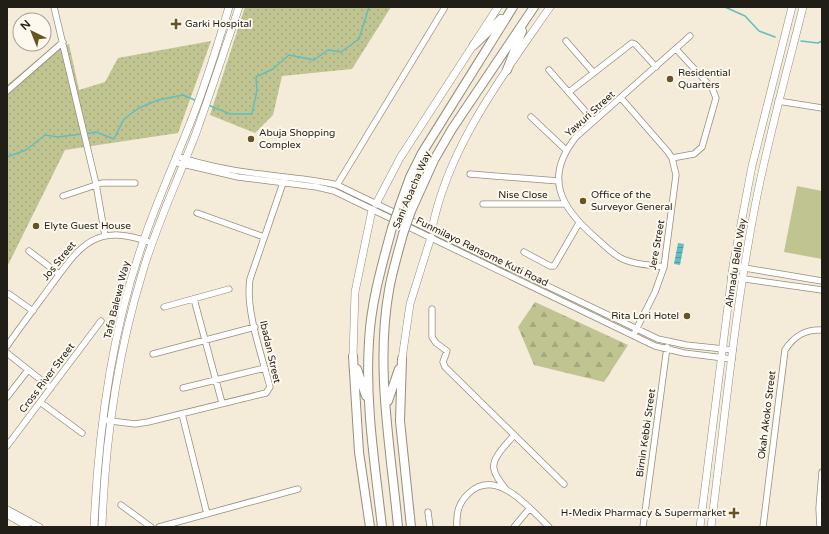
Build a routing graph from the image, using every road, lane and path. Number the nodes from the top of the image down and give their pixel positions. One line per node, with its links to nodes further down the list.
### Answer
1 (54, 7): 14 (street)
2 (229, 7): 30 (main road, Tafa Balewa Way)
3 (239, 7): 31 (main road, Tafa Balewa Way)
4 (445, 7): 37 (street)
5 (498, 7): 15 (main road)
6 (534, 7): 11 (highway, Sani Abacha Way)
7 (550, 7): 18 (main road)
8 (792, 7): 51 (main road, Ahmadu Bello Way)
9 (512, 8): 15 (highway); 89 (highway, Sani Abacha Way, bridge)
10 (803, 8): 24 (main road, Ahmadu Bello Way)
11 (526, 18): 18 (highway); 91 (highway, Sani Abacha Way, bridge)
12 (690, 36): 16 (street, Yawuri Street)
13 (566, 41): 20 (street)
14 (63, 42): 21 (street); 36 (street)
15 (474, 45): 41 (main road)
16 (676, 48): 17 (street, Yawuri Street); 29 (street)
17 (656, 67): 20 (street); 23 (street, Yawuri Street)
18 (507, 70): 44 (main road)
19 (549, 70): 22 (street)
20 (593, 72): 22 (street)
21 (7, 91)
22 (569, 92): 27 (street)
23 (621, 98): 27 (street, Yawuri Street); 29 (street, Jere Street)
24 (778, 101): 25 (street); 53 (main road, Ahmadu Bello Way)
25 (822, 108)
26 (531, 117): 28 (street)
27 (593, 120): 28 (street, Yawuri Street)
28 (566, 150): 34 (street, Yawuri Street)
29 (672, 158): 52 (street, Jere Street)
30 (175, 159): 31 (street, Funmilayo Ransome Kuti Road); 47 (main road, Tafa Balewa Way)
31 (183, 162): 33 (street, Funmilayo Ransome Kuti Road); 48 (main road, Tafa Balewa Way)
32 (470, 174): 34 (street)
33 (284, 180): 37 (street, Funmilayo Ransome Kuti Road); 41 (street, Funmilayo Ransome Kuti Road); 46 (street, Ibadan Street)
34 (559, 181): 40 (street, Yawuri Street)
35 (135, 183): 36 (street)
36 (96, 184): 38 (street); 45 (street)
37 (337, 185): 41 (street, Funmilayo Ransome Kuti Road)
38 (63, 196)
39 (483, 204): 40 (street, Nise Close)
40 (564, 204): 43 (street, Yawuri Street)
41 (374, 207): 44 (street, Funmilayo Ransome Kuti Road); 78 (main road)
42 (197, 213): 46 (street)
43 (578, 223): 50 (street); 52 (street, Yawuri Street)
44 (431, 233): 67 (street, Funmilayo Ransome Kuti Road); 69 (street, Funmilayo Ransome Kuti Road); 80 (main road)
45 (105, 236): 47 (street, Jos Street); 54 (street, Jos Street)
46 (264, 237): 66 (street, Ibadan Street)
47 (144, 240): 48 (street, Jos Street); 93 (main road, Tafa Balewa Way)
48 (152, 242): 94 (main road, Tafa Balewa Way)
49 (30, 251): 54 (street)
50 (524, 252)
51 (732, 266): 53 (street); 55 (main road, Ahmadu Bello Way)
52 (664, 267): 67 (street, Jere Street)
53 (744, 268): 56 (main road, Ahmadu Bello Way); 57 (street)
54 (59, 274): 64 (street, Jos Street)
55 (731, 277): 56 (street); 74 (main road, Ahmadu Bello Way)
56 (742, 278): 59 (street); 75 (main road, Ahmadu Bello Way)
57 (822, 280)
58 (229, 289): 61 (street)
59 (822, 290)
60 (9, 294): 64 (street)
61 (194, 298): 62 (street); 70 (street)
62 (164, 307)
63 (432, 309): 96 (street)
64 (33, 311): 72 (street, Jos Street)
65 (101, 322): 85 (street, Cross River Street)
66 (255, 327): 70 (street); 82 (street, Ibadan Street)
67 (636, 330): 69 (street, Jere Street); 71 (street, Funmilayo Ransome Kuti Road)
68 (822, 330): 128 (street, Okah Akoko Street)
69 (633, 336): 73 (street, Funmilayo Ransome Kuti Road)
70 (205, 340): 77 (street); 84 (street)
71 (668, 342): 73 (street, Birnin Kebbi Street); 74 (street, Funmilayo Ransome Kuti Road)
72 (7, 346)
73 (666, 349): 79 (street, Funmilayo Ransome Kuti Road); 125 (street, Birnin Kebbi Street)
74 (722, 349): 75 (street, Funmilayo Ransome Kuti Road); 79 (main road, Ahmadu Bello Way)
75 (733, 350): 81 (main road, Ahmadu Bello Way)
76 (7, 353): 83 (street)
77 (153, 354)
78 (353, 356): 89 (highway); 116 (highway)
79 (721, 358): 81 (street, Funmilayo Ransome Kuti Road); 126 (main road, Ahmadu Bello Way)
80 (402, 359): 91 (highway); 120 (highway)
81 (732, 359): 127 (main road, Ahmadu Bello Way)
82 (265, 368): 84 (street); 90 (street, Ibadan Street)
83 (28, 370): 85 (street); 87 (street)
84 (216, 380): 86 (street); 90 (street)
85 (51, 388): 88 (street, Cross River Street)
86 (183, 388)
87 (7, 397)
88 (40, 402): 95 (street); 97 (street, Cross River Street)
89 (368, 402): 117 (highway, Sani Abacha Way)
90 (222, 403): 92 (street, Ibadan Street)
91 (386, 408): 104 (highway, Sani Abacha Way)
92 (182, 414): 94 (street, Ibadan Street); 108 (street)
93 (103, 420): 94 (street, Ibadan Street); 112 (main road, Tafa Balewa Way)
94 (111, 422): 113 (main road, Tafa Balewa Way)
95 (82, 433)
96 (514, 435): 100 (street); 101 (street)
97 (7, 446)
98 (822, 472): 99 (street)
99 (822, 476): 129 (street)
100 (564, 484)
101 (505, 488): 106 (street); 122 (street)
102 (298, 490): 108 (street)
103 (122, 505): 114 (street)
104 (397, 506): 118 (highway, Sani Abacha Way); 119 (highway)
105 (7, 509): 111 (street)
106 (529, 509): 123 (street); 124 (street)
107 (428, 512): 121 (street)
108 (207, 514): 115 (street)
109 (7, 515): 110 (street)
110 (28, 527)
111 (40, 527)
112 (94, 527)
113 (102, 527)
114 (151, 527)
115 (159, 527)
116 (370, 527)
117 (382, 527)
118 (398, 527)
119 (403, 527)
120 (411, 527)
121 (430, 527)
122 (457, 527)
123 (514, 527)
124 (549, 527)
125 (642, 527)
126 (700, 527)
127 (711, 527)
128 (764, 527)
129 (820, 527)

